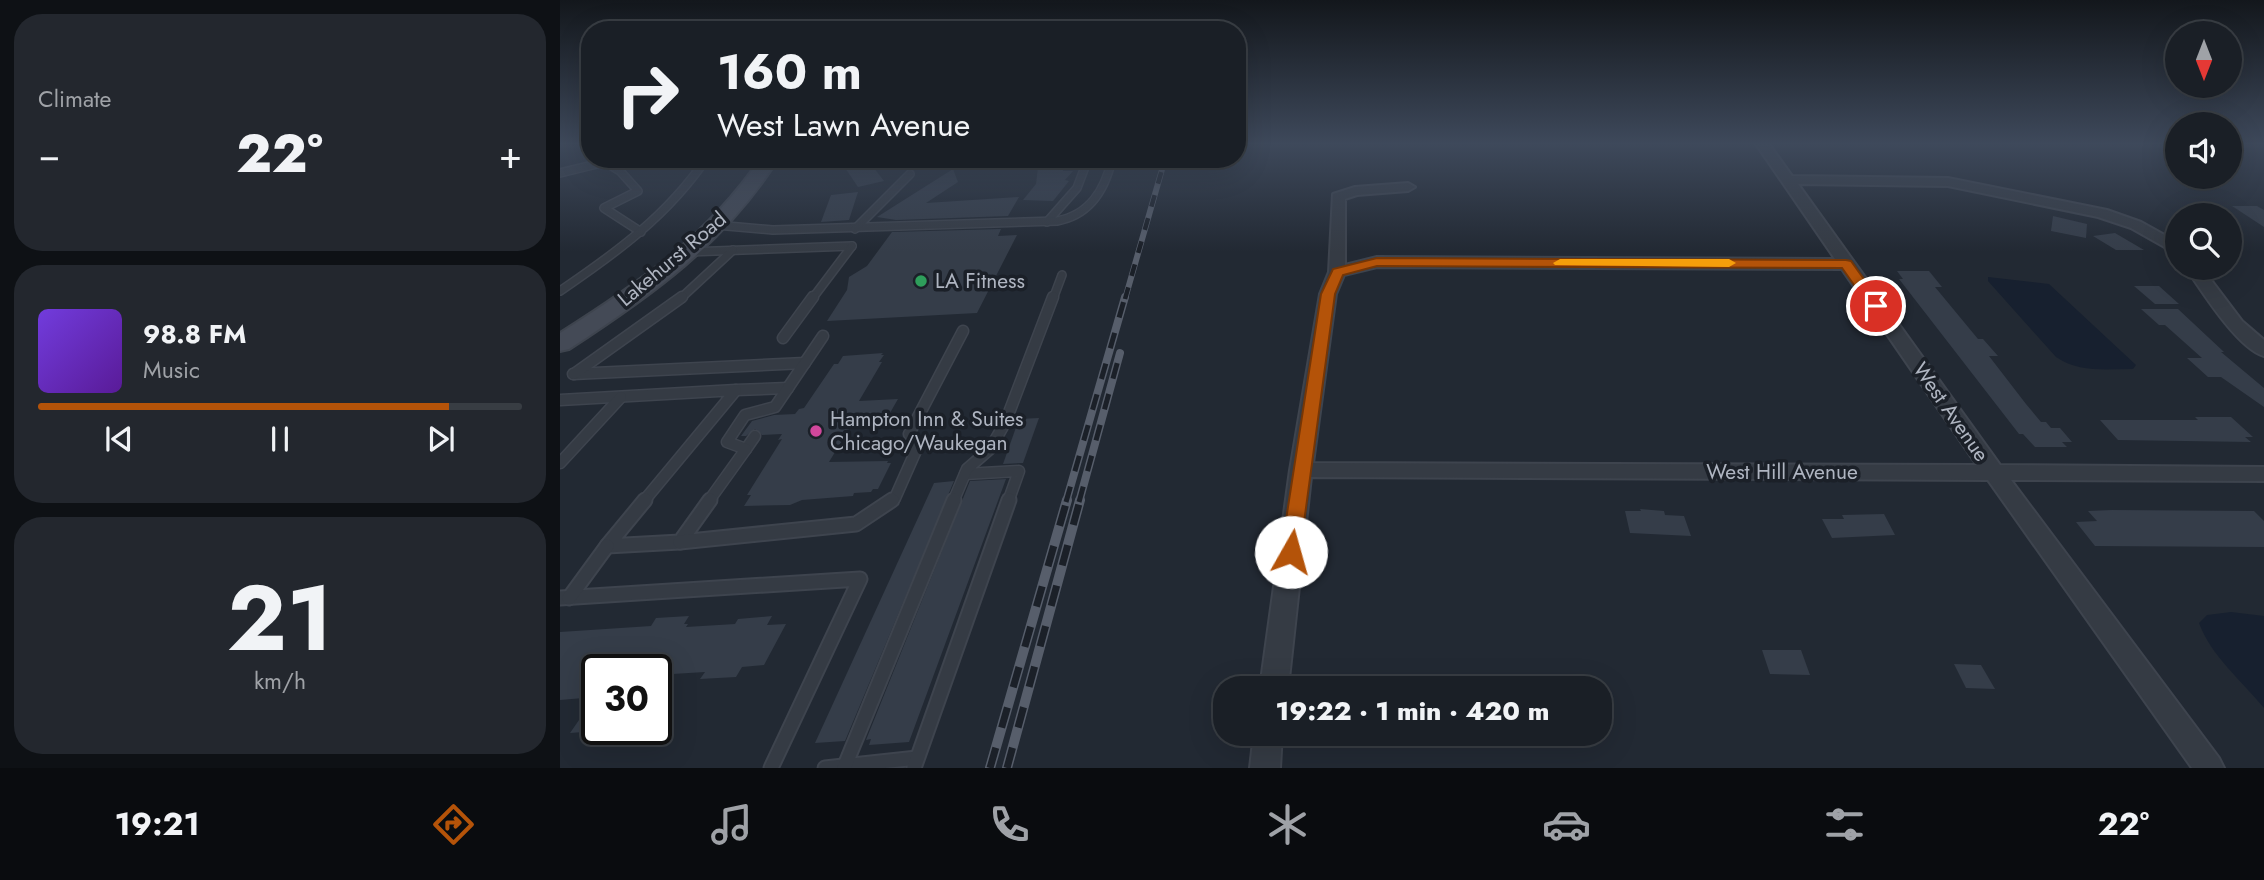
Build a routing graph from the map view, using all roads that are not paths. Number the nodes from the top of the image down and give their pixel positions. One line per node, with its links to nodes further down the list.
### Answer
1 (628, 180): 12 (lane)
2 (689, 180): 12 (lane)
3 (757, 180): 10 (street, Lakehurst Road)
4 (904, 180): 11 (lane)
5 (1081, 180): 9 (lane)
6 (1104, 180): 9 (lane)
7 (1786, 180): 13 (street); 16 (street, West Avenue)
8 (1408, 187): 17 (street)
9 (1047, 222): 11 (lane)
10 (716, 225): 11 (lane); 15 (street, Lakehurst Road)
11 (855, 229)
12 (641, 232): 18 (lane)
13 (2165, 242)
14 (733, 250): 15 (lane); 25 (lane); 28 (lane)
15 (686, 252): 26 (street, Lakehurst Road)
16 (1846, 264): 17 (street); 37 (street, West Avenue)
17 (1338, 272): 36 (street)
18 (585, 274): 21 (lane); 22 (lane)
19 (1062, 275): 38 (lane)
20 (2203, 280): 27 (street)
21 (560, 283)
22 (560, 291)
23 (963, 331): 40 (lane)
24 (823, 336): 28 (lane)
25 (783, 338)
26 (560, 344)
27 (2264, 350)
28 (805, 363): 29 (lane)
29 (788, 388): 30 (lane); 34 (lane)
30 (736, 390): 31 (lane); 41 (lane)
31 (621, 397): 32 (lane); 35 (lane)
32 (560, 400)
33 (755, 436): 34 (lane)
34 (746, 449): 40 (lane)
35 (560, 463)
36 (1301, 470): 37 (street, West Hill Avenue); 43 (street)
37 (1994, 473): 39 (street, West Hill Avenue); 50 (street, West Avenue)
38 (965, 474): 45 (lane); 46 (lane)
39 (2264, 474)
40 (680, 542): 41 (lane)
41 (607, 546): 42 (lane)
42 (564, 598): 47 (lane)
43 (1275, 676)
44 (1267, 746): 49 (street)
45 (916, 763): 46 (lane)
46 (844, 767): 48 (lane)
47 (771, 768)
48 (825, 768)
49 (1265, 768)
50 (2209, 768)

